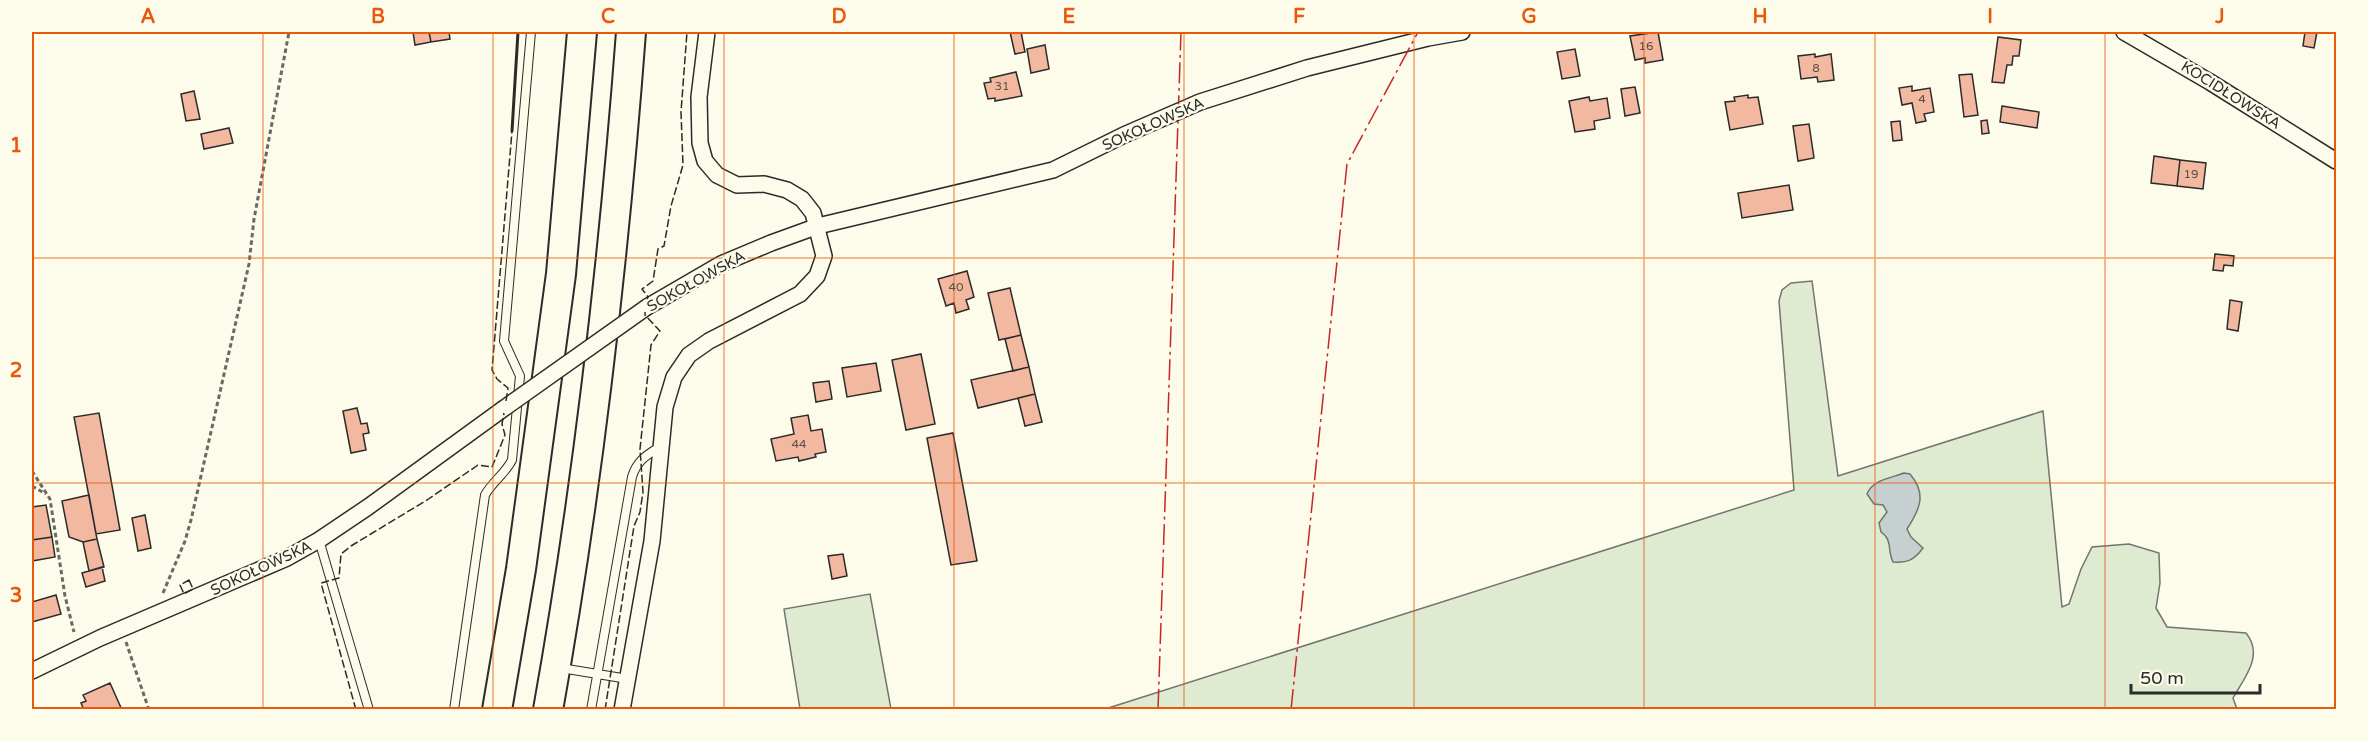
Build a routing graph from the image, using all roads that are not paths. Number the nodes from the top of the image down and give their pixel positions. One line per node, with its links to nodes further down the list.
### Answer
1 (531, 32): 16 (lane)
2 (582, 32): 17 (highway)
3 (631, 32): 11 (highway)
4 (707, 32): 8 (street)
5 (1462, 32): 8 (street, SOKOŁOWSKA)
6 (2124, 32): 7 (street, KOCIDŁOWSKA)
7 (2337, 161)
8 (818, 226): 9 (street); 10 (street, SOKOŁOWSKA, bridge)
9 (662, 446): 13 (lane); 14 (street)
10 (319, 540): 12 (street, SOKOŁOWSKA); 15 (lane)
11 (556, 667): 13 (lane); 18 (highway)
12 (32, 671)
13 (598, 675): 14 (lane); 19 (lane)
14 (628, 679): 20 (street)
15 (369, 710)
16 (454, 710)
17 (497, 710)
18 (548, 710)
19 (591, 710)
20 (622, 710)

